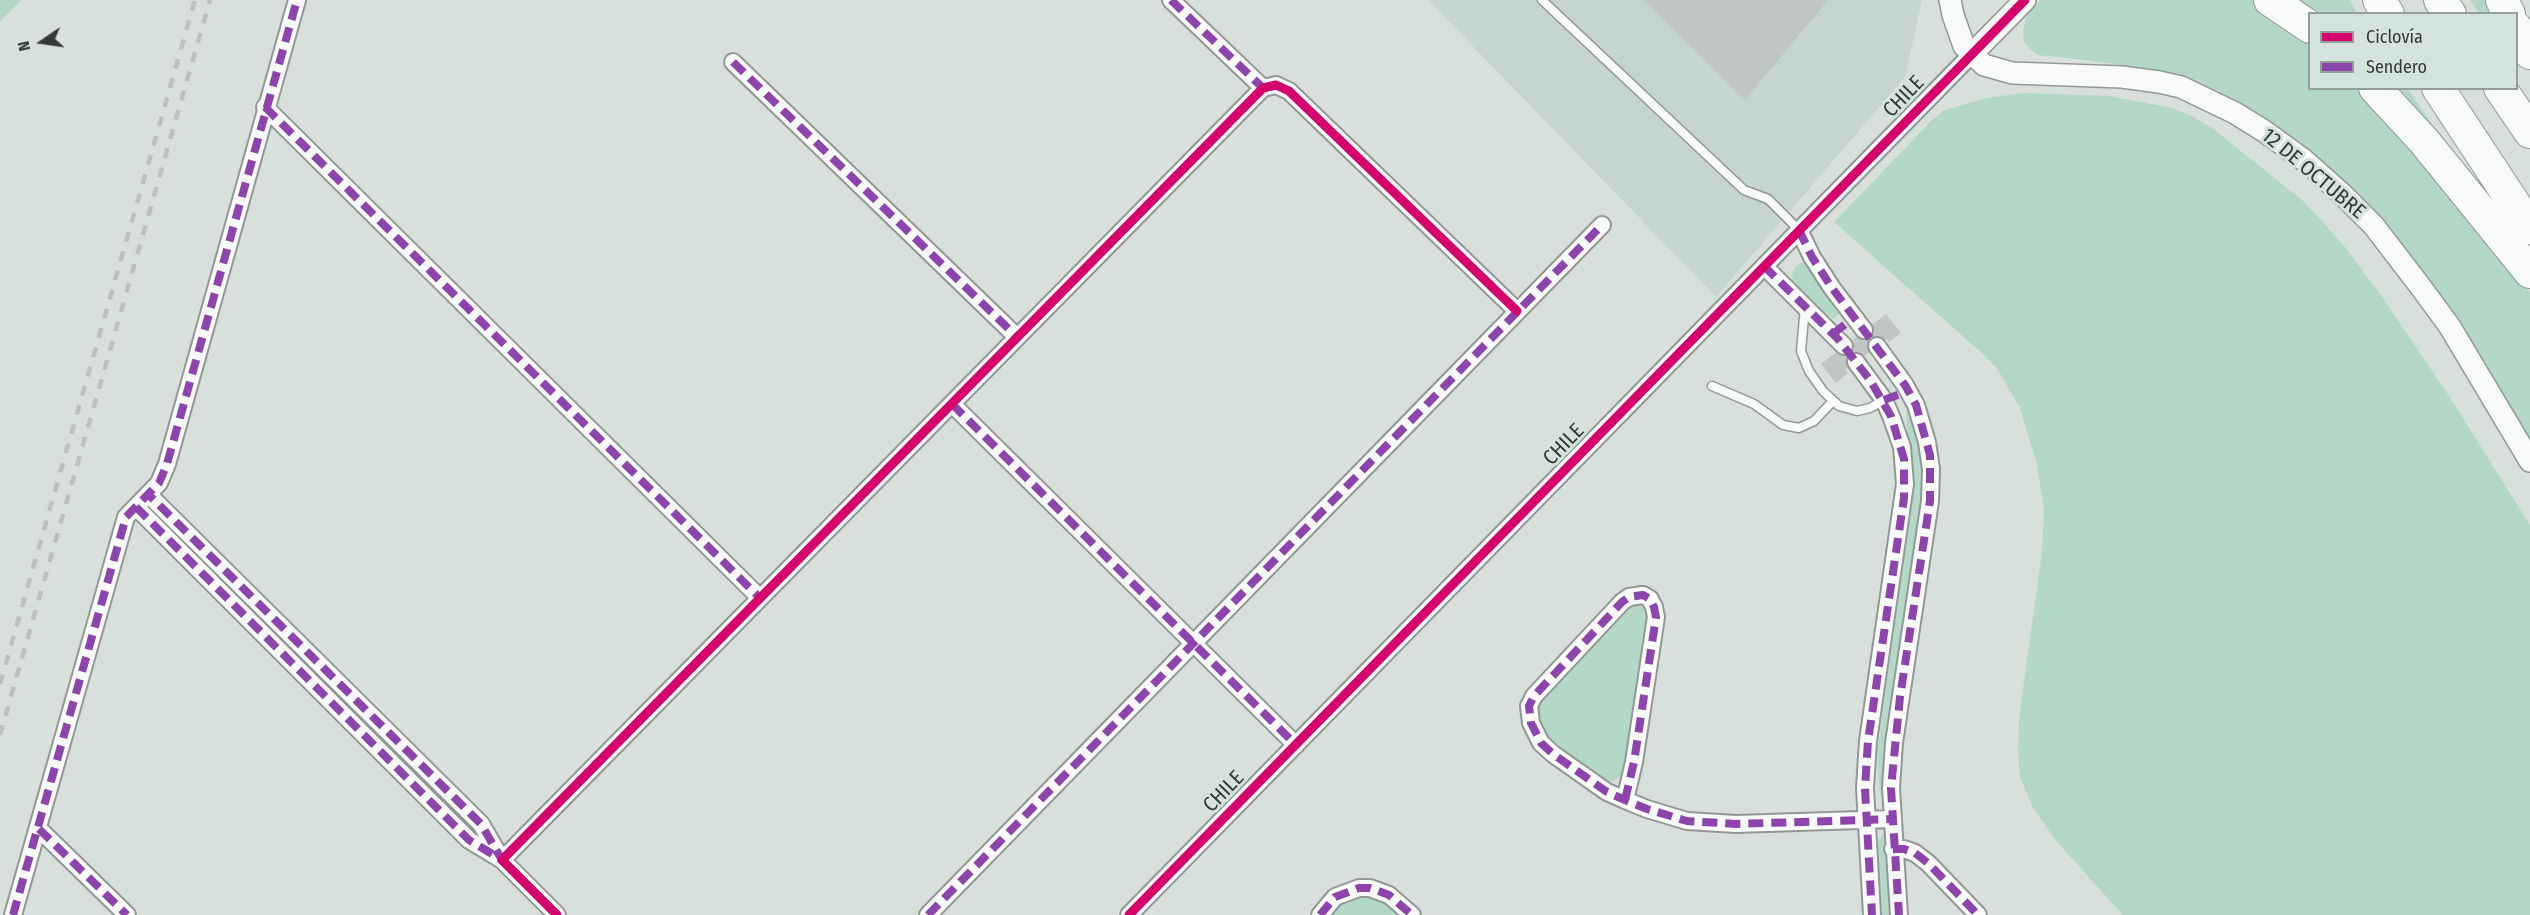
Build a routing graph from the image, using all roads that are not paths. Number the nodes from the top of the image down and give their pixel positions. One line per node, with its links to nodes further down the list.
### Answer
1 (297, 0): 16 (street)
2 (1171, 0): 12 (street)
3 (1542, 0): 20 (lane)
4 (1950, 0): 10 (street)
5 (2025, 0): 10 (street, CHILE)
6 (2270, 0): 7 (highway)
7 (2308, 26)
8 (2518, 30): 9 (highway)
9 (2530, 53)
10 (1971, 55): 20 (street, CHILE); 33 (street, 12 DE OCTUBRE)
11 (733, 62): 25 (street)
12 (1263, 88): 24 (street); 25 (street)
13 (2377, 90): 22 (highway)
14 (2439, 90): 19 (highway)
15 (2501, 90): 17 (highway)
16 (265, 107): 34 (street); 36 (street)
17 (2530, 132)
18 (1602, 225): 24 (street)
19 (2530, 228)
20 (1799, 230): 21 (street, CHILE); 23 (street)
21 (1764, 266): 23 (street); 38 (street, CHILE)
22 (2530, 272)
23 (1805, 306): 31 (lane)
24 (1517, 311): 37 (street)
25 (1017, 337): 32 (street)
26 (1877, 346): 30 (street)
27 (1856, 362): 29 (street)
28 (1712, 386): 31 (lane)
29 (1884, 400): 30 (street); 31 (lane); 41 (street)
30 (1916, 400): 40 (street)
31 (1833, 401)
32 (952, 404): 36 (street); 37 (street)
33 (2530, 461)
34 (149, 495): 35 (street); 44 (street)
35 (136, 507): 42 (street); 44 (street)
36 (760, 598): 44 (street)
37 (1194, 644): 38 (street); 48 (street)
38 (1296, 745): 49 (street, CHILE)
39 (1625, 801): 39 (street); 41 (street)
40 (1892, 819): 41 (street); 43 (street)
41 (1866, 820): 52 (street)
42 (39, 829): 45 (street); 46 (street)
43 (1893, 849): 53 (street); 54 (street)
44 (501, 860): 47 (street)
45 (13, 915)
46 (127, 915)
47 (557, 915)
48 (928, 915)
49 (1129, 915)
50 (1320, 915): 51 (street)
51 (1412, 915)
52 (1872, 915)
53 (1899, 915)
54 (1978, 915)

